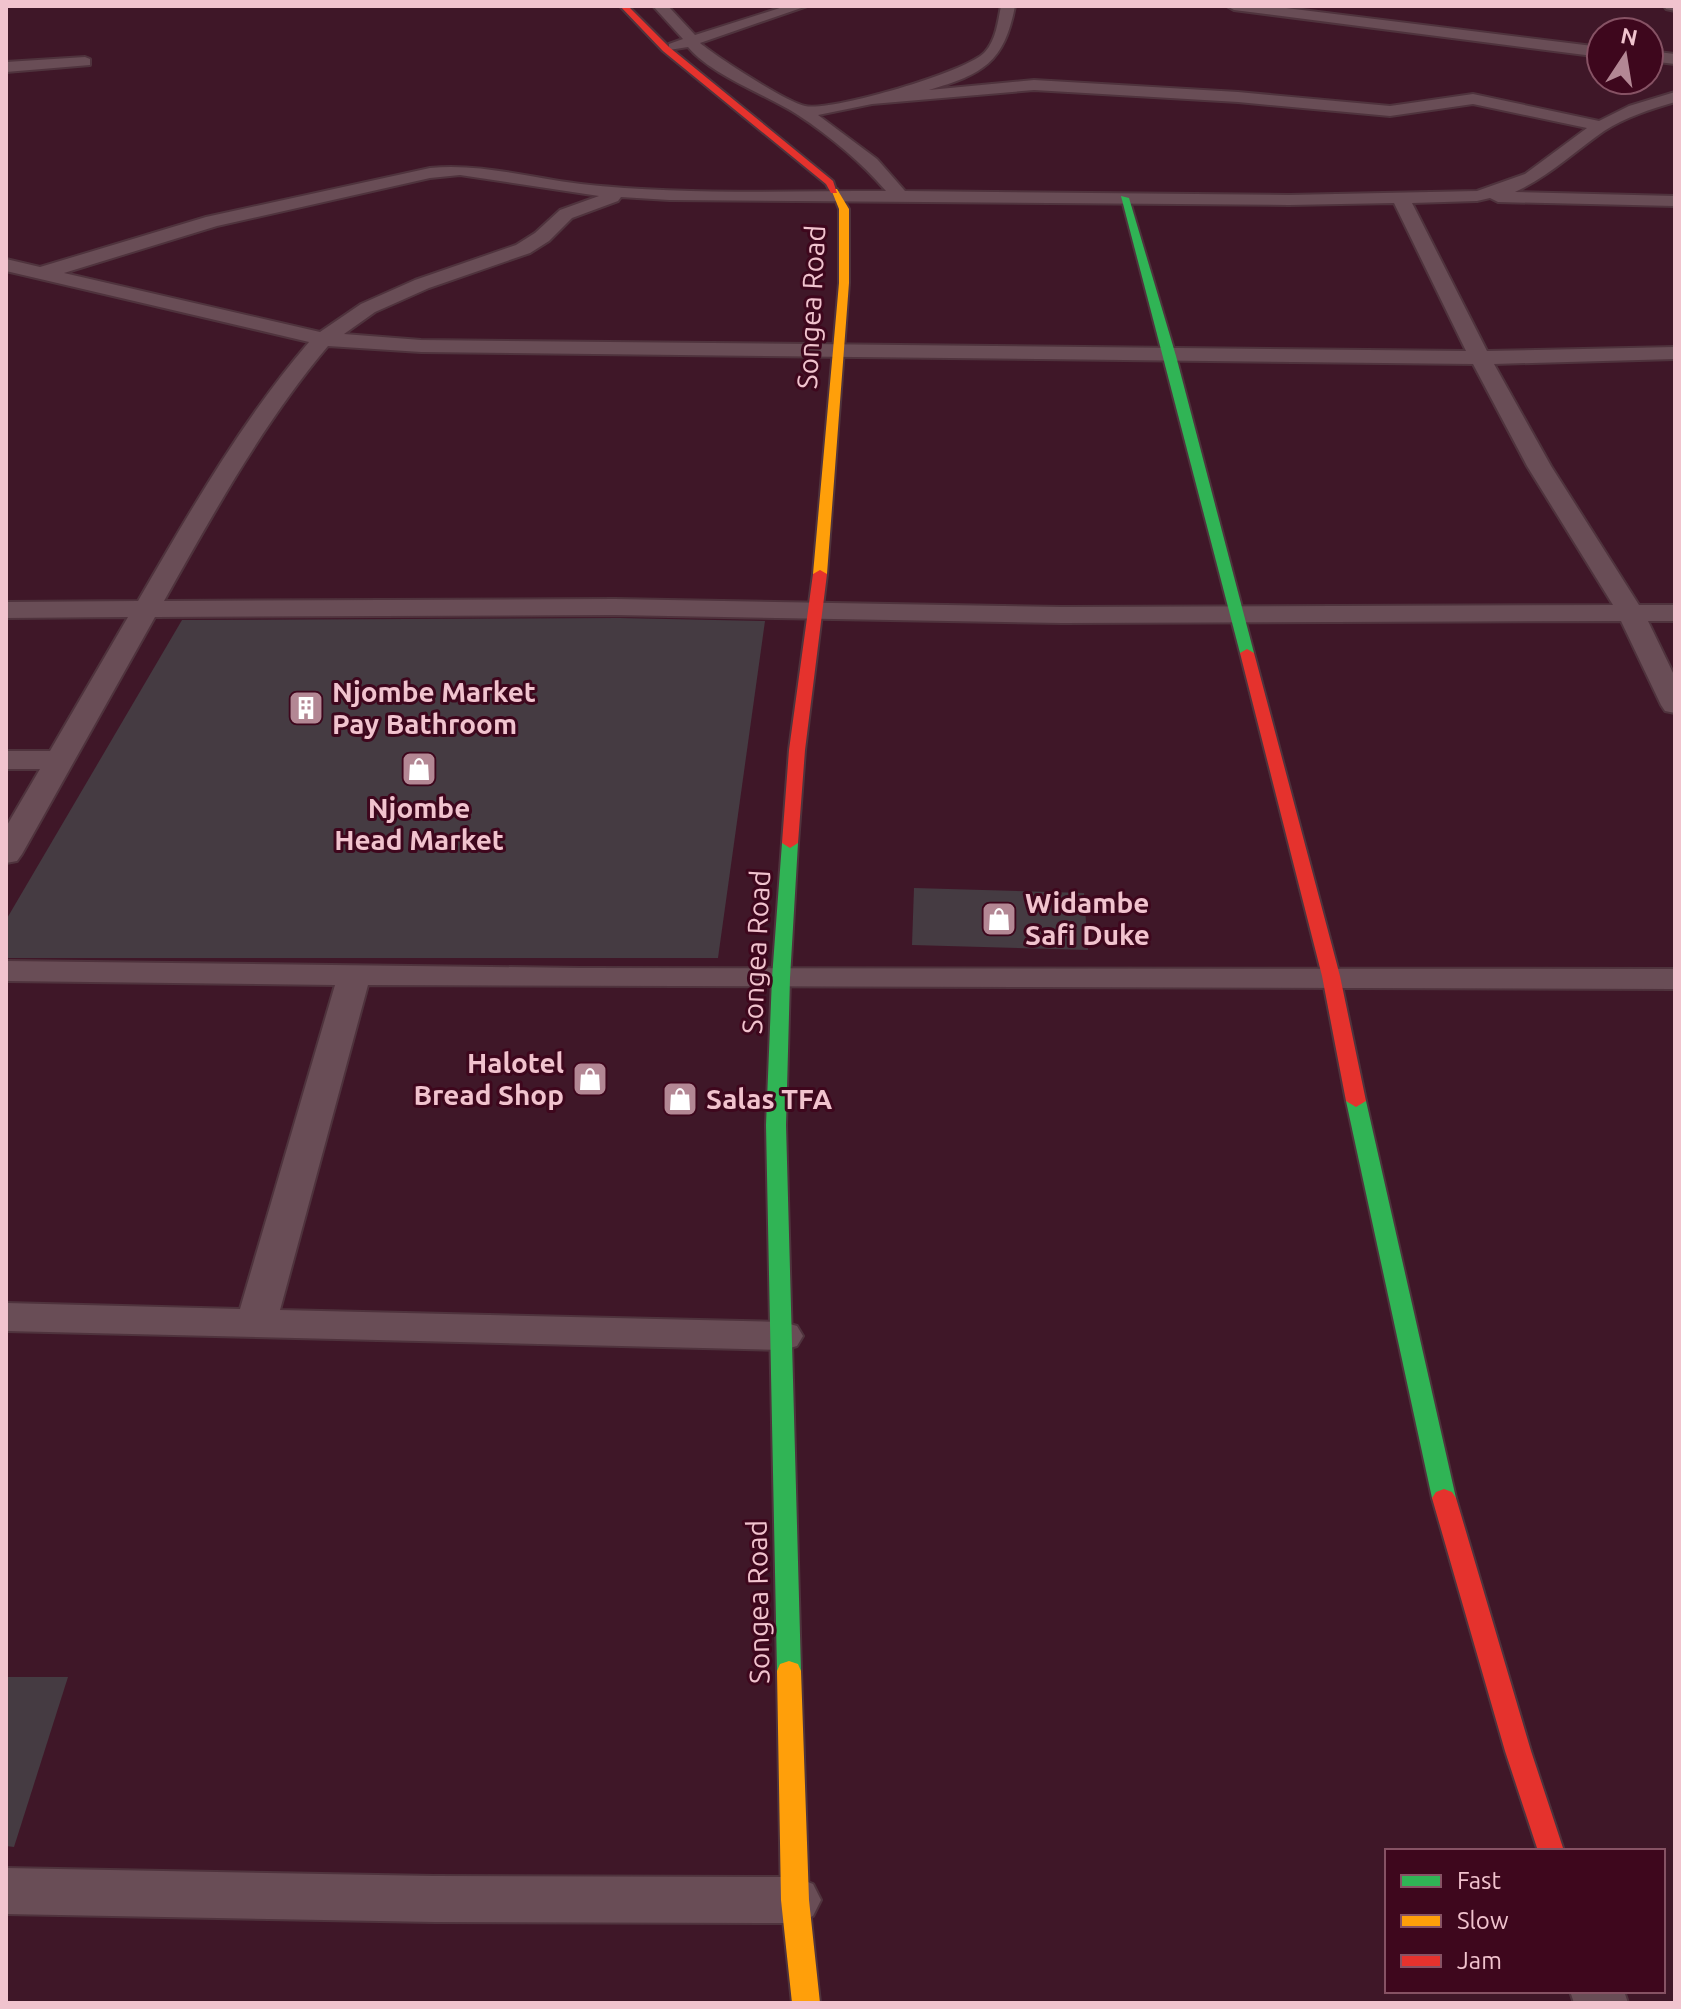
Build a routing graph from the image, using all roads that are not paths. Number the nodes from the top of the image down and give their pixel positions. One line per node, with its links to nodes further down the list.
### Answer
1 (624, 6): 7 (main road, Songea Road)
2 (660, 6): 6 (street)
3 (800, 6): 6 (street)
4 (1008, 6): 12 (street)
5 (1234, 6): 8 (street)
6 (690, 41): 7 (street); 13 (street)
7 (666, 49): 16 (main road, Songea Road)
8 (1585, 50)
9 (85, 62): 10 (street)
10 (6, 67)
11 (1675, 97): 14 (street)
12 (874, 100): 13 (street); 14 (street)
13 (804, 112): 17 (street)
14 (1601, 126): 18 (street)
15 (620, 193): 16 (street); 23 (street); 24 (street)
16 (839, 195): 17 (street); 25 (main road, Songea Road)
17 (899, 196): 19 (street)
18 (1477, 196): 20 (street); 21 (street)
19 (1124, 198): 20 (street); 27 (main road)
20 (1402, 200): 28 (street)
21 (1675, 201)
22 (6, 265): 23 (street)
23 (44, 272): 24 (street)
24 (323, 339): 25 (street); 31 (street)
25 (840, 351): 27 (street); 30 (main road, Songea Road)
26 (1675, 353): 28 (street)
27 (1170, 356): 28 (street); 34 (main road)
28 (1479, 358): 33 (street)
29 (6, 610): 31 (street)
30 (817, 610): 31 (street); 34 (street); 42 (main road, Songea Road)
31 (144, 611): 37 (street)
32 (1675, 613): 33 (street)
33 (1631, 614): 34 (street); 35 (street)
34 (1235, 616): 40 (main road)
35 (1675, 705)
36 (6, 760): 37 (street)
37 (62, 760): 38 (street)
38 (6, 854)
39 (6, 971): 41 (street)
40 (1331, 976): 42 (street); 43 (street); 47 (main road)
41 (354, 977): 42 (street); 45 (street)
42 (781, 978): 46 (main road, Songea Road)
43 (1675, 979)
44 (6, 1317): 45 (street)
45 (257, 1321): 46 (street)
46 (783, 1336): 49 (main road, Songea Road)
47 (1550, 1849)
48 (6, 1891): 49 (street)
49 (795, 1900): 50 (main road, Songea Road)
50 (806, 2003)

